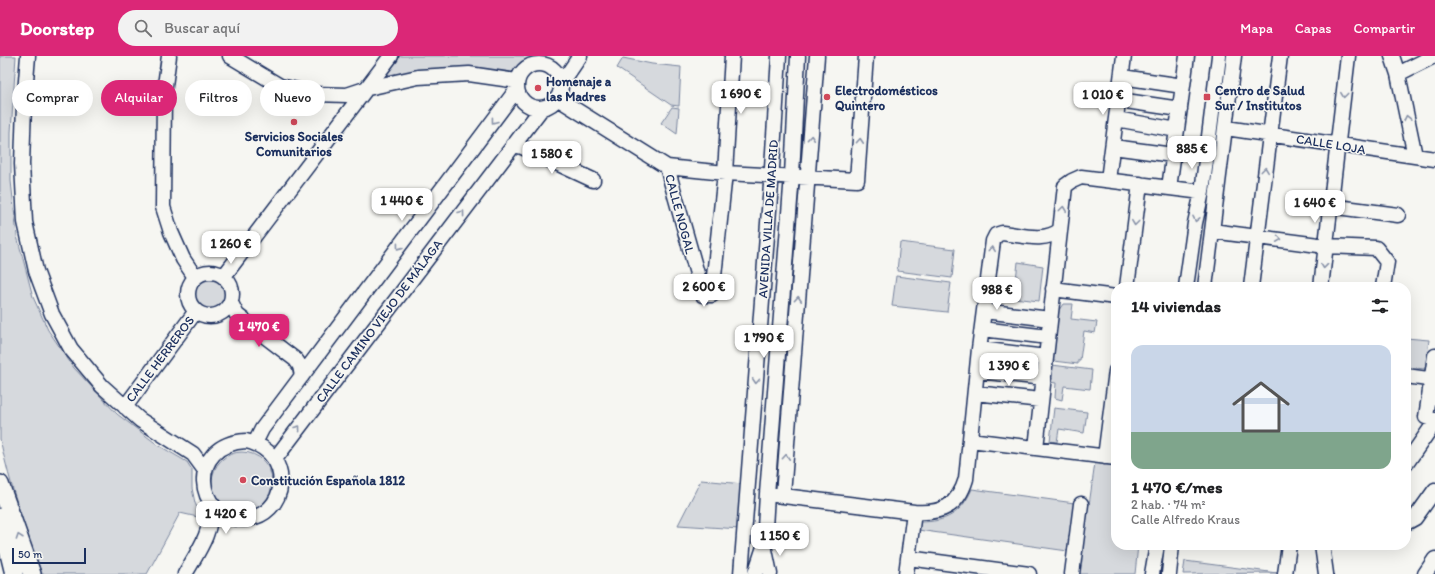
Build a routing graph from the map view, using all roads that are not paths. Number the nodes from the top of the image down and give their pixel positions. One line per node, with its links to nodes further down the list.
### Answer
1 (28, 56): 84 (street)
2 (169, 56): 57 (street)
3 (230, 56): 25 (street)
4 (391, 56): 25 (street)
5 (580, 56): 22 (street)
6 (732, 56): 41 (street)
7 (779, 56): 42 (street, AVENIDA VILLA DE MADRID)
8 (798, 56): 43 (street)
9 (817, 56): 44 (street, one-way to 9)
10 (866, 56): 44 (street, one-way to 10)
11 (1124, 56): 21 (street)
12 (1187, 56): 24 (street)
13 (1219, 56): 49 (street)
14 (1234, 56): 31 (street)
15 (1280, 56): 33 (street)
16 (1348, 56): 35 (street, one-way to 35)
17 (1392, 56): 20 (street)
18 (1434, 56): 20 (street)
19 (539, 60): 22 (street); 23 (street)
20 (1398, 74): 38 (street, one-way to 20)
21 (1122, 77): 24 (street); 27 (street)
22 (561, 84): 26 (street)
23 (517, 85): 25 (street); 28 (street); 73 (street, one-way to 73)
24 (1183, 86): 29 (street)
25 (368, 88): 56 (street)
26 (557, 98): 28 (street); 40 (street)
27 (1119, 100): 29 (street); 30 (street)
28 (542, 108): 34 (street, CALLE CAMINO VIEJO DE MÁLAGA)
29 (1180, 109): 32 (street)
30 (1116, 119): 32 (street); 36 (street)
31 (1226, 128): 33 (street, CALLE LOJA); 53 (street)
32 (1177, 130): 37 (street)
33 (1270, 134): 35 (street, CALLE LOJA); 54 (street, one-way to 33)
34 (513, 145): 45 (street); 93 (street, CALLE CAMINO VIEJO DE MÁLAGA, one-way to 34)
35 (1338, 145): 38 (street, CALLE LOJA); 50 (street)
36 (1113, 147): 37 (street); 46 (street)
37 (1173, 155): 48 (street)
38 (1415, 156): 39 (street, CALLE LOJA)
39 (1435, 159)
40 (667, 167): 41 (street); 41 (street, CALLE NOGAL)
41 (725, 173): 42 (street)
42 (771, 175): 43 (street); 118 (street, AVENIDA VILLA DE MADRID, one-way to 118)
43 (792, 175): 44 (street); 97 (street)
44 (808, 177): 98 (street, one-way to 44)
45 (593, 180)
46 (1108, 180): 47 (street); 52 (street, one-way to 46)
47 (1140, 184): 48 (street); 58 (street, one-way to 58)
48 (1169, 188): 49 (street)
49 (1202, 192): 59 (street, one-way to 59)
50 (1330, 206): 51 (street); 55 (street)
51 (1398, 215)
52 (1060, 230): 64 (street); 68 (street, one-way to 52)
53 (1212, 231): 54 (street); 60 (street)
54 (1257, 237): 55 (street, one-way to 55); 61 (street)
55 (1326, 246): 62 (street, one-way to 62); 63 (street)
56 (224, 276): 57 (street); 66 (street)
57 (195, 277): 67 (street)
58 (1128, 282)
59 (1187, 282)
60 (1206, 282)
61 (1252, 282)
62 (1322, 282)
63 (1384, 282)
64 (1053, 289): 65 (street); 69 (street)
65 (1111, 296)
66 (230, 310): 67 (street); 76 (street)
67 (196, 311): 84 (street, CALLE HERREROS)
68 (984, 311): 69 (street); 70 (street)
69 (1050, 319): 71 (street)
70 (982, 329): 71 (street); 72 (street)
71 (1048, 336): 75 (street)
72 (979, 349): 75 (street); 77 (street)
73 (318, 355): 76 (street); 78 (street)
74 (1435, 356): 81 (street)
75 (1046, 357): 80 (street)
76 (296, 360): 78 (street)
77 (977, 371): 80 (street); 82 (street)
78 (302, 376): 87 (street)
79 (1411, 377): 81 (street)
80 (1044, 378): 83 (street)
81 (1433, 380): 85 (street)
82 (975, 393): 83 (street); 86 (street)
83 (1041, 400): 88 (street)
84 (125, 406): 90 (street)
85 (1435, 421): 92 (street)
86 (970, 440): 88 (street); 101 (street)
87 (255, 443): 89 (street); 93 (street)
88 (1036, 448): 91 (street)
89 (215, 453): 90 (street); 94 (street)
90 (193, 454): 94 (street)
91 (1111, 457)
92 (1411, 457)
93 (275, 460): 103 (street)
94 (204, 469): 99 (street)
95 (0, 484): 116 (main road, one-way to 95)
96 (1435, 490): 104 (street)
97 (767, 494): 98 (street); 106 (street)
98 (784, 496): 101 (street)
99 (211, 503): 103 (street); 105 (street)
100 (1081, 504): 123 (street)
101 (914, 512): 111 (street)
102 (0, 517): 115 (main road)
103 (231, 517): 105 (street)
104 (1411, 520)
105 (208, 534): 117 (street)
106 (764, 545): 119 (street); 120 (street)
107 (1156, 550): 124 (street)
108 (1171, 550): 125 (street)
109 (1288, 550): 126 (street)
110 (1323, 550): 127 (street)
111 (908, 558): 121 (street); 122 (street)
112 (1435, 559): 128 (street)
113 (0, 564): 114 (main road)
114 (1, 574)
115 (14, 574)
116 (32, 574)
117 (186, 574)
118 (741, 574)
119 (755, 574)
120 (770, 574)
121 (906, 574)
122 (1029, 574)
123 (1072, 574)
124 (1152, 574)
125 (1169, 574)
126 (1285, 574)
127 (1326, 574)
128 (1424, 574)

